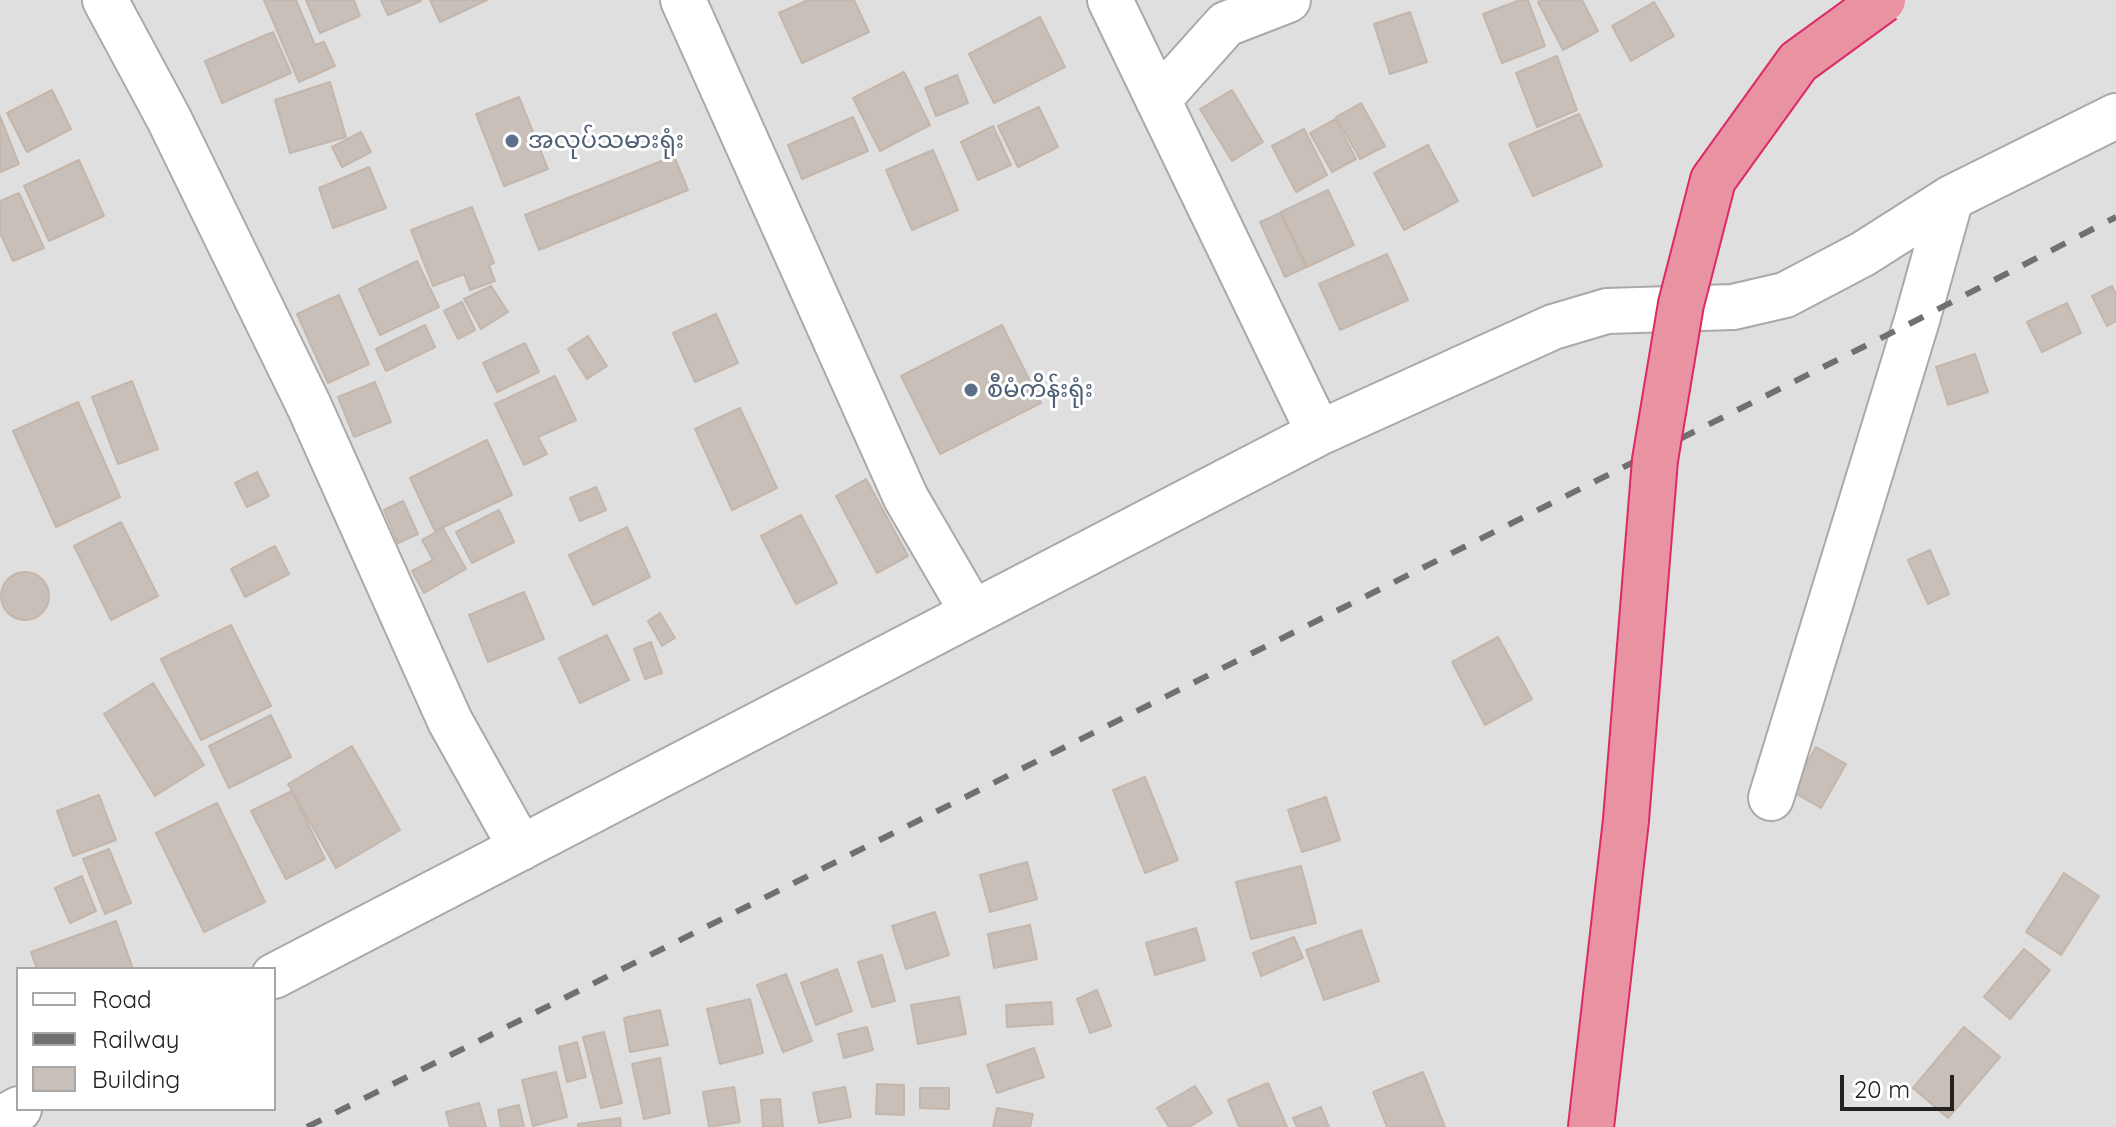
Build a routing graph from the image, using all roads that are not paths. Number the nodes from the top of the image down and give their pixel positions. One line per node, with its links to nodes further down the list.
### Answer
1 (105, 0): 12 (street)
2 (683, 0): 10 (street)
3 (1110, 0): 6 (street)
4 (1288, 0): 6 (street)
5 (1883, 0): 14 (highway, bridge)
6 (1158, 100): 9 (street)
7 (2116, 116): 8 (street)
8 (1951, 198): 9 (street); 11 (street)
9 (1319, 433): 10 (street)
10 (973, 613): 12 (street)
11 (1771, 798)
12 (521, 848): 13 (street)
13 (276, 975)
14 (1591, 1127)

